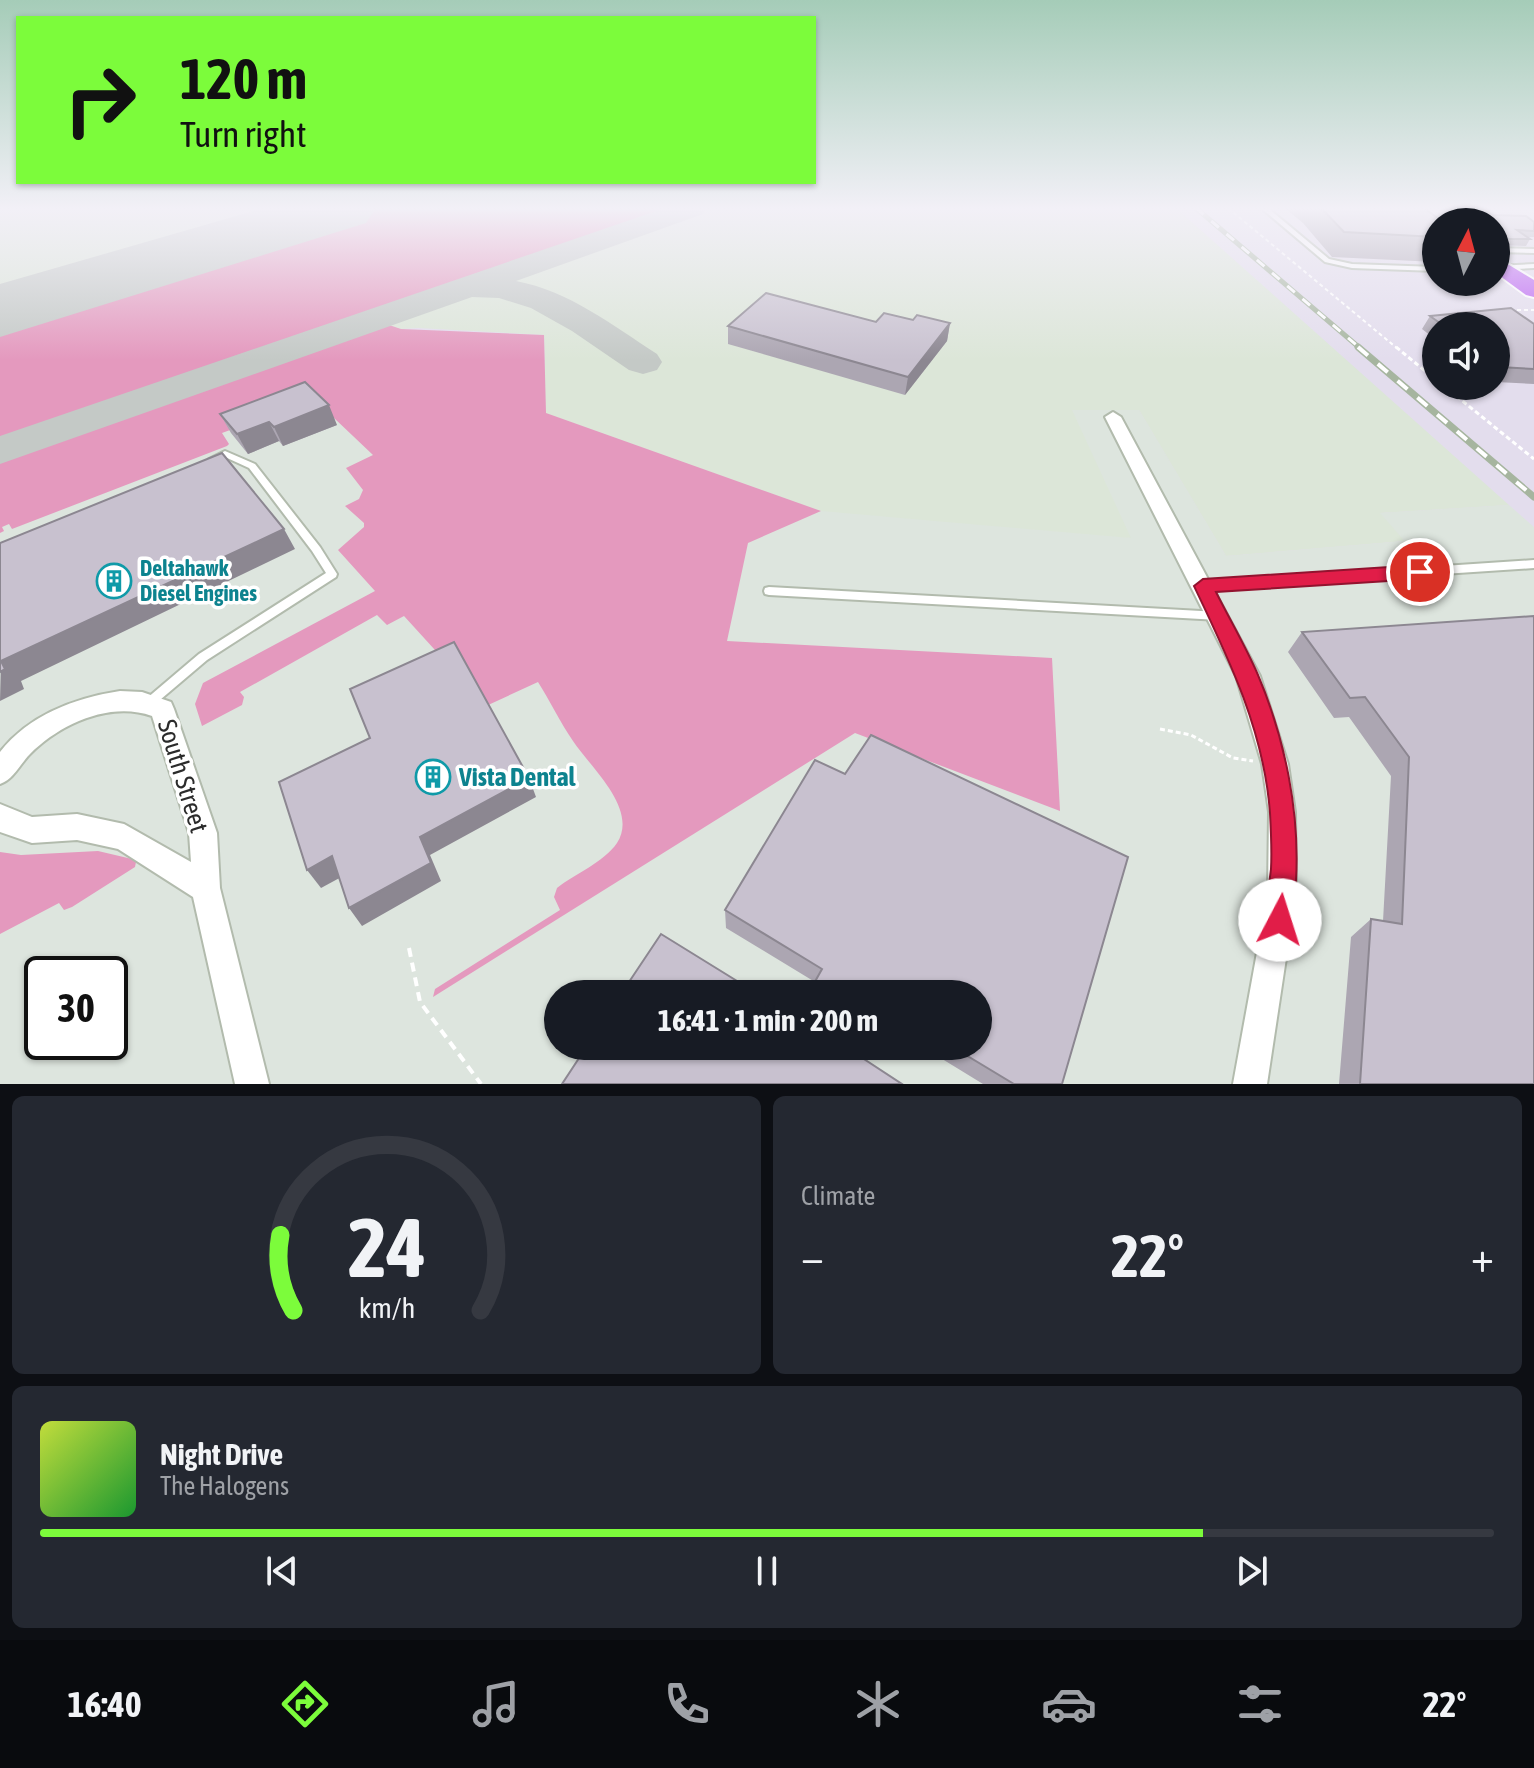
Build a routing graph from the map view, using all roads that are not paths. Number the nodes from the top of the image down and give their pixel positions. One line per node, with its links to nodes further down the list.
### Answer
1 (1324, 259): 4 (lane)
2 (1510, 263): 3 (lane)
3 (1534, 266)
4 (1422, 268)
5 (1510, 271): 6 (main road)
6 (1534, 290)
7 (1113, 417): 10 (street)
8 (199, 464): 13 (lane)
9 (1534, 564): 10 (lane)
10 (1203, 586): 12 (street)
11 (769, 591): 12 (lane)
12 (1219, 616): 18 (street)
13 (150, 702): 14 (street, South Street); 16 (street, South Street)
14 (2, 766)
15 (0, 816): 16 (street, South Street)
16 (206, 888): 17 (street, South Street)
17 (252, 1084)
18 (1250, 1084)

